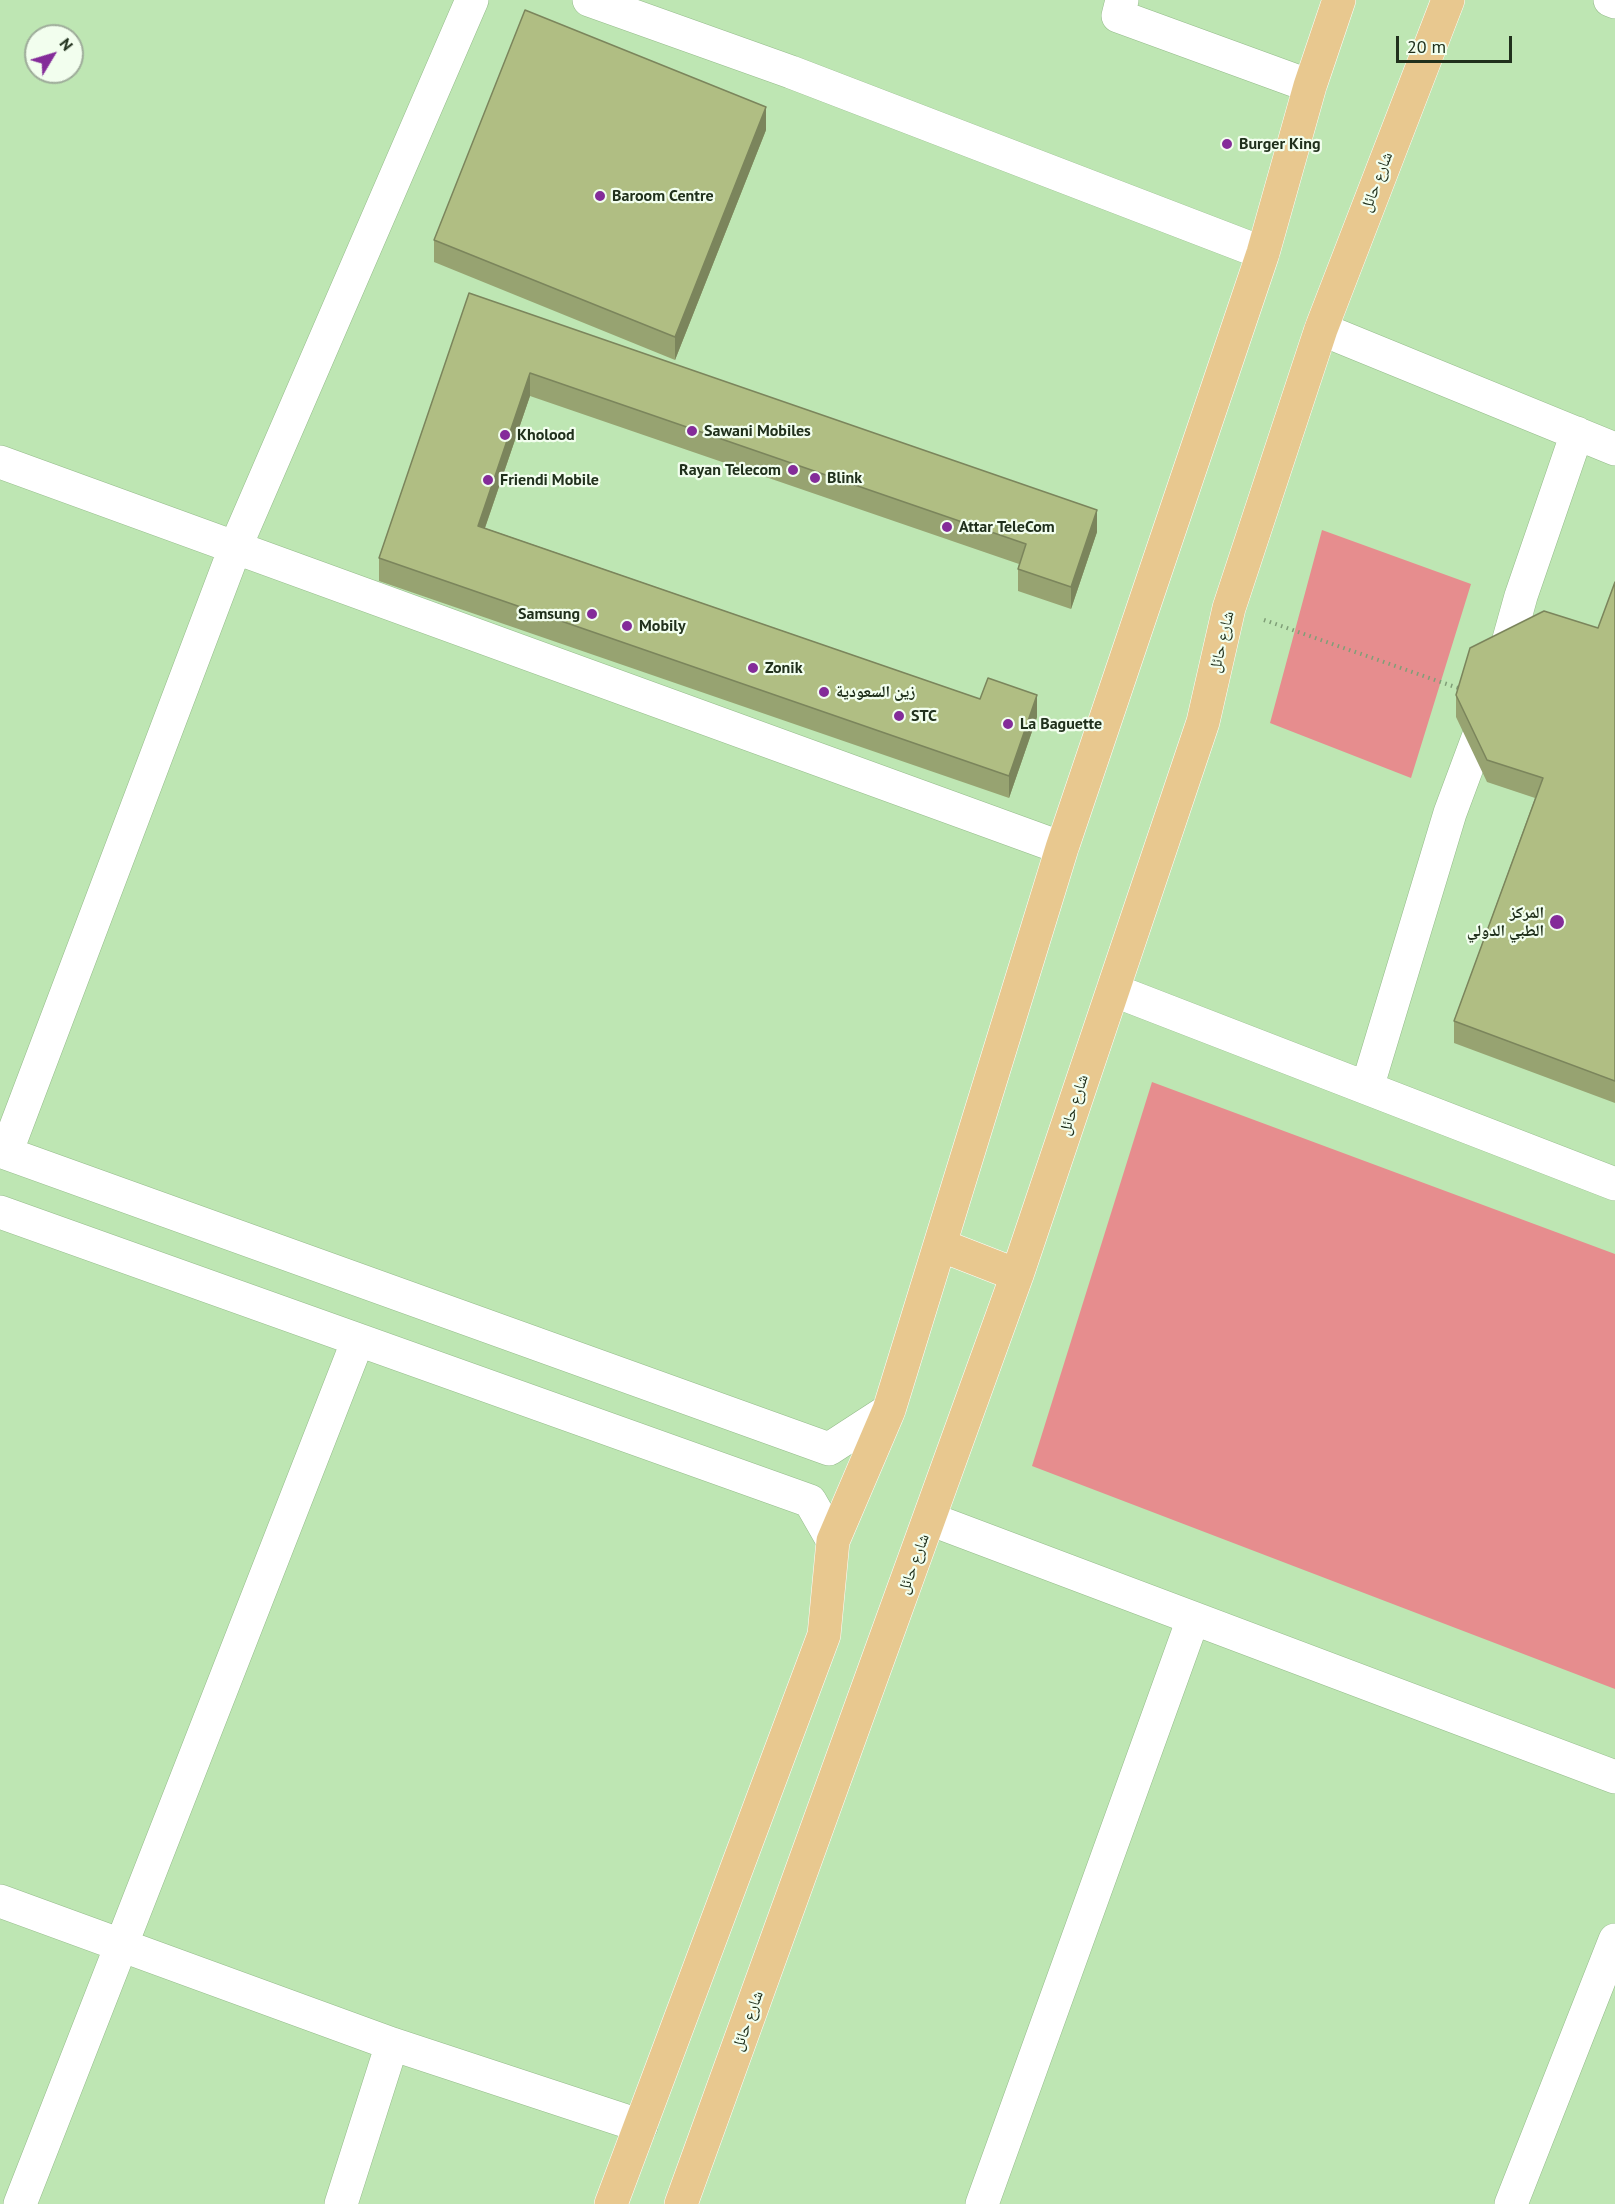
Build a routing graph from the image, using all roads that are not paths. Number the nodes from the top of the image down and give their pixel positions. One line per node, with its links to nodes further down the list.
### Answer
1 (472, 0): 14 (street)
2 (589, 0): 9 (street)
3 (1122, 0): 8 (street)
4 (1340, 0): 8 (main road)
5 (1448, 0): 10 (main road, شارع حائل)
6 (1610, 0): 7 (street)
7 (1615, 2)
8 (1310, 86): 9 (main road)
9 (1263, 253): 15 (main road)
10 (1321, 329): 11 (street); 16 (main road, شارع حائل)
11 (1577, 433): 12 (street); 17 (street)
12 (1615, 449)
13 (0, 462): 14 (street)
14 (235, 548): 15 (street); 18 (street)
15 (1062, 848): 21 (main road)
16 (1113, 990): 17 (street); 22 (main road, شارع حائل)
17 (1366, 1088): 19 (street)
18 (3, 1152): 24 (street)
19 (1615, 1184)
20 (0, 1212): 23 (street)
21 (940, 1245): 22 (main road); 24 (main road)
22 (1017, 1275): 25 (main road, شارع حائل)
23 (357, 1340): 26 (street); 31 (street)
24 (889, 1410): 26 (main road)
25 (930, 1519): 27 (street); 37 (main road, شارع حائل)
26 (833, 1541): 33 (main road)
27 (1193, 1619): 28 (street); 38 (street)
28 (1615, 1777)
29 (0, 1901): 31 (street)
30 (1615, 1940): 39 (street)
31 (121, 1946): 32 (street); 34 (street)
32 (392, 2044): 33 (street); 35 (street)
33 (641, 2126): 36 (main road)
34 (20, 2204)
35 (341, 2204)
36 (611, 2204)
37 (681, 2204)
38 (982, 2204)
39 (1511, 2204)

